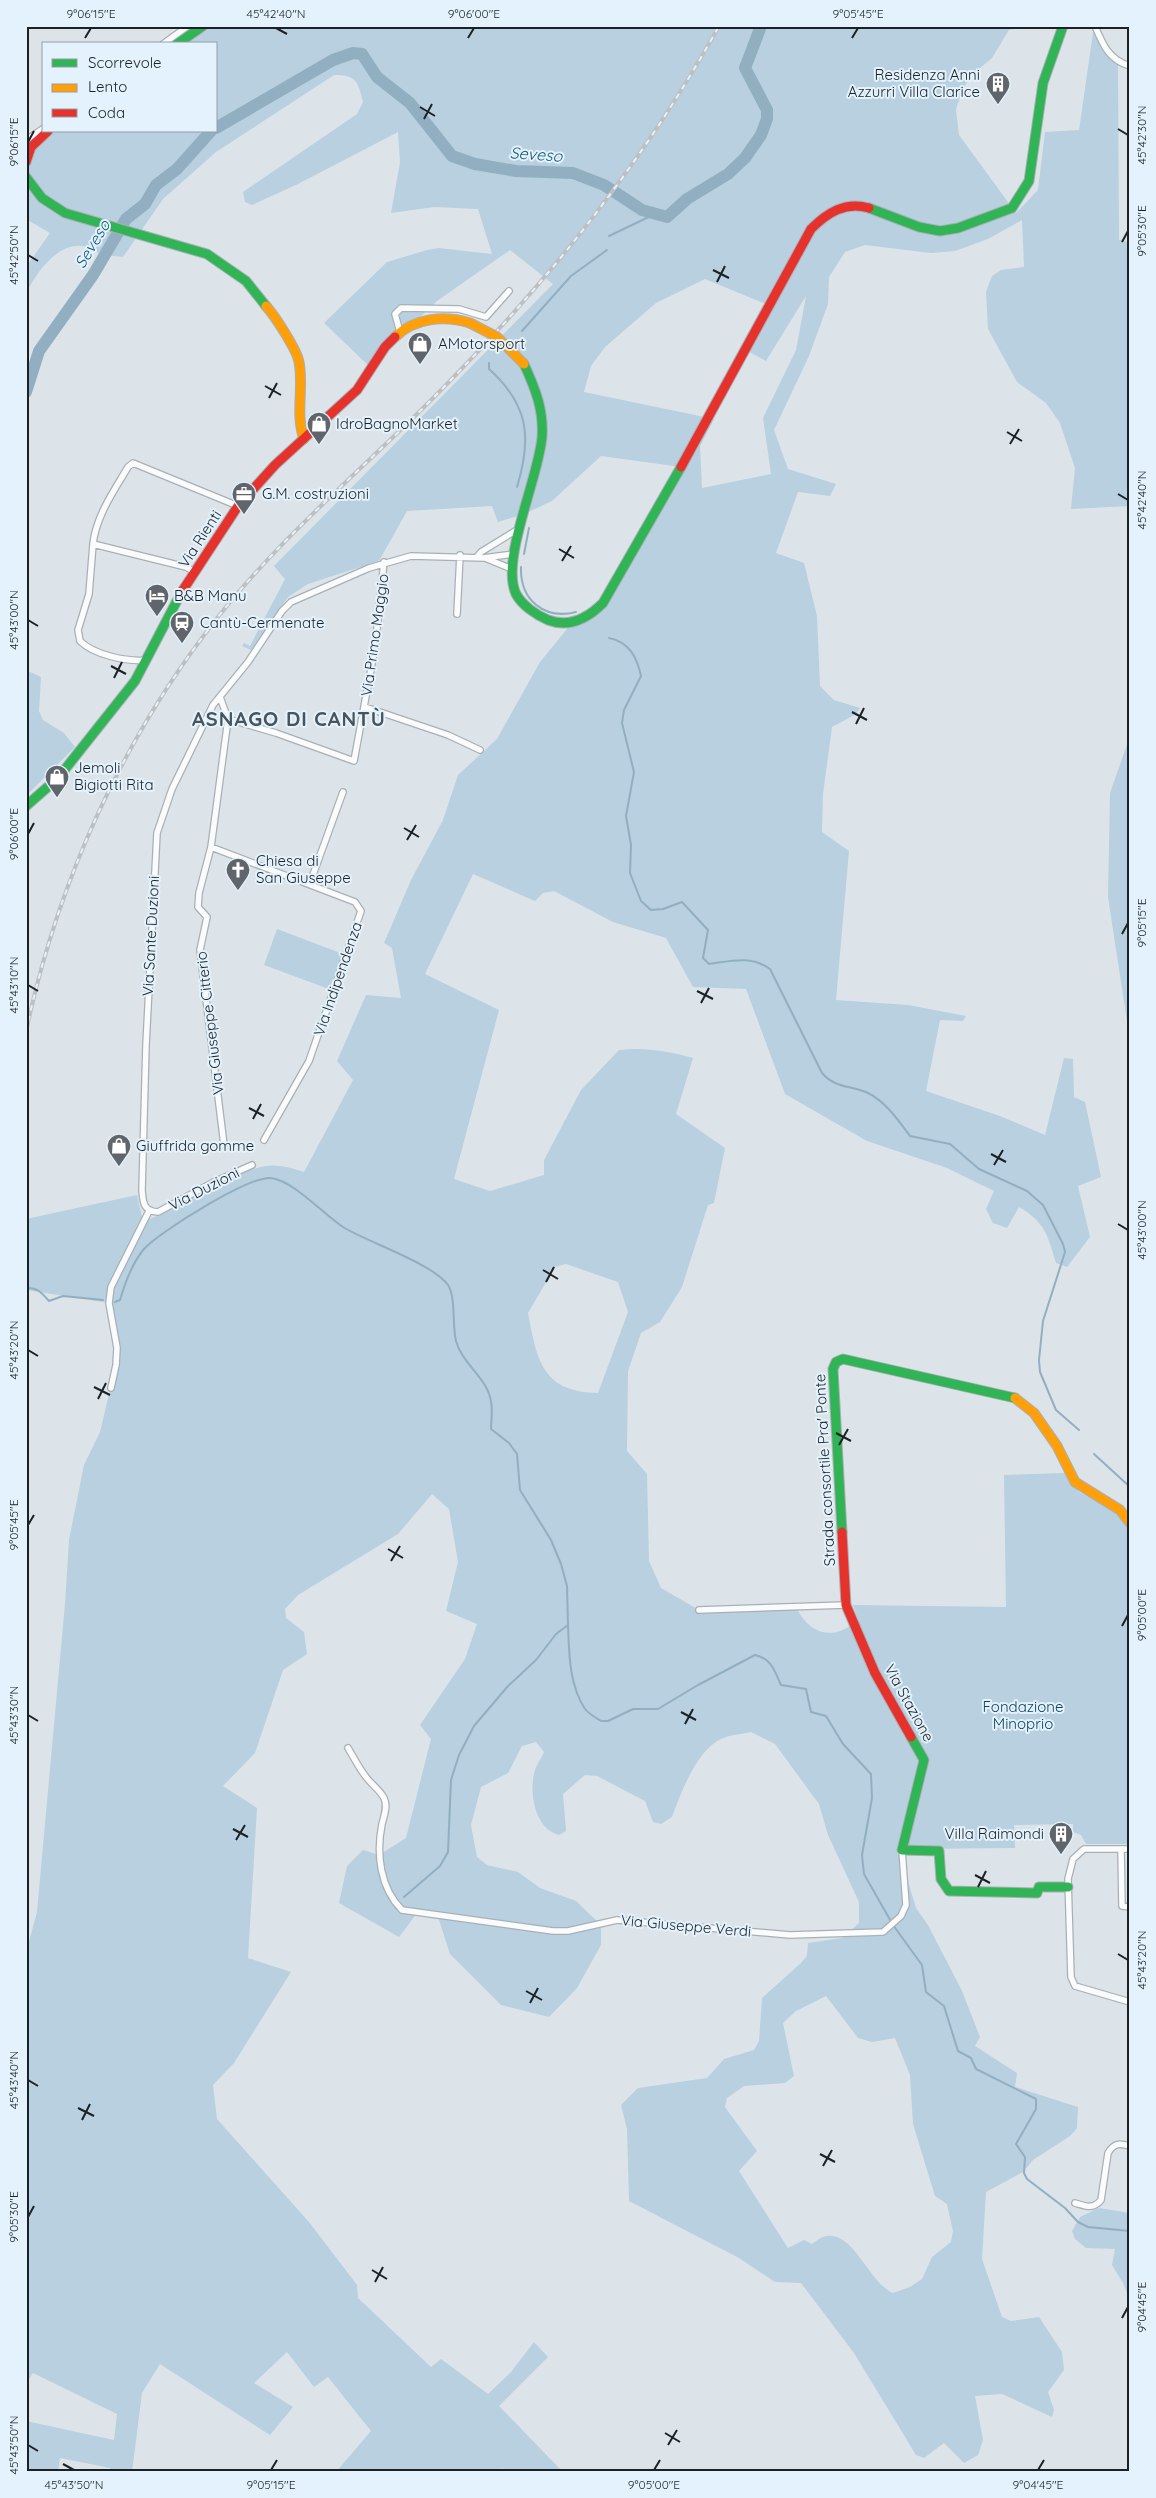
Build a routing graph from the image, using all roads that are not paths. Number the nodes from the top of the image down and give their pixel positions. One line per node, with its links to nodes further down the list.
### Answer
1 (188, 26): 5 (street)
2 (203, 26): 6 (main road)
3 (1063, 26): 23 (main road)
4 (1095, 26): 7 (street)
5 (166, 42)
6 (180, 42)
7 (1130, 66)
8 (42, 129): 10 (street)
9 (47, 132): 11 (main road)
10 (26, 140)
11 (26, 162)
12 (26, 177): 15 (main road)
13 (509, 291): 14 (street)
14 (400, 332): 15 (main road, Via Rienti); 17 (main road, bridge)
15 (304, 439): 16 (main road, Via Rienti)
16 (238, 506): 18 (street); 24 (main road, Via Rienti)
17 (520, 528): 19 (main road); 21 (street)
18 (93, 544): 24 (street); 26 (street)
19 (514, 554): 21 (street); 23 (main road)
20 (460, 556): 21 (street, Via Sante Duzioni); 22 (street, Via Sante Duzioni); 25 (street)
21 (480, 557): 23 (street)
22 (384, 562): 27 (street, Via Sante Duzioni); 28 (street, Via Primo Maggio)
23 (512, 569)
24 (195, 572): 26 (main road, Via Rienti)
25 (458, 614)
26 (147, 660): 32 (main road, Via Rienti)
27 (220, 696): 29 (street); 38 (street, Via Sante Duzioni)
28 (365, 707): 29 (street, Via Primo Maggio); 30 (street, Via Primo Maggio)
29 (228, 719): 33 (street)
30 (480, 750)
31 (343, 792): 34 (street)
32 (26, 806)
33 (211, 847): 34 (street, Via Indipendenza); 36 (street, Via Giuseppe Citterio)
34 (310, 883): 35 (street, Via Indipendenza)
35 (264, 1140)
36 (224, 1145)
37 (252, 1165): 39 (street, Via Duzioni)
38 (142, 1190): 39 (street, Via Duzioni)
39 (149, 1211): 40 (street)
40 (112, 1388)
41 (1130, 1522): 42 (main road, Strada consortile Pra' Ponte)
42 (846, 1605): 43 (street); 47 (main road, Via Stazione)
43 (698, 1610)
44 (348, 1748): 47 (street, Via Giuseppe Verdi)
45 (1121, 1849): 46 (street); 48 (street); 49 (street)
46 (1130, 1849)
47 (902, 1850): 48 (main road)
48 (1068, 1887): 50 (street)
49 (1130, 1907)
50 (1130, 2002)
51 (1130, 2146): 52 (street)
52 (1075, 2203)

